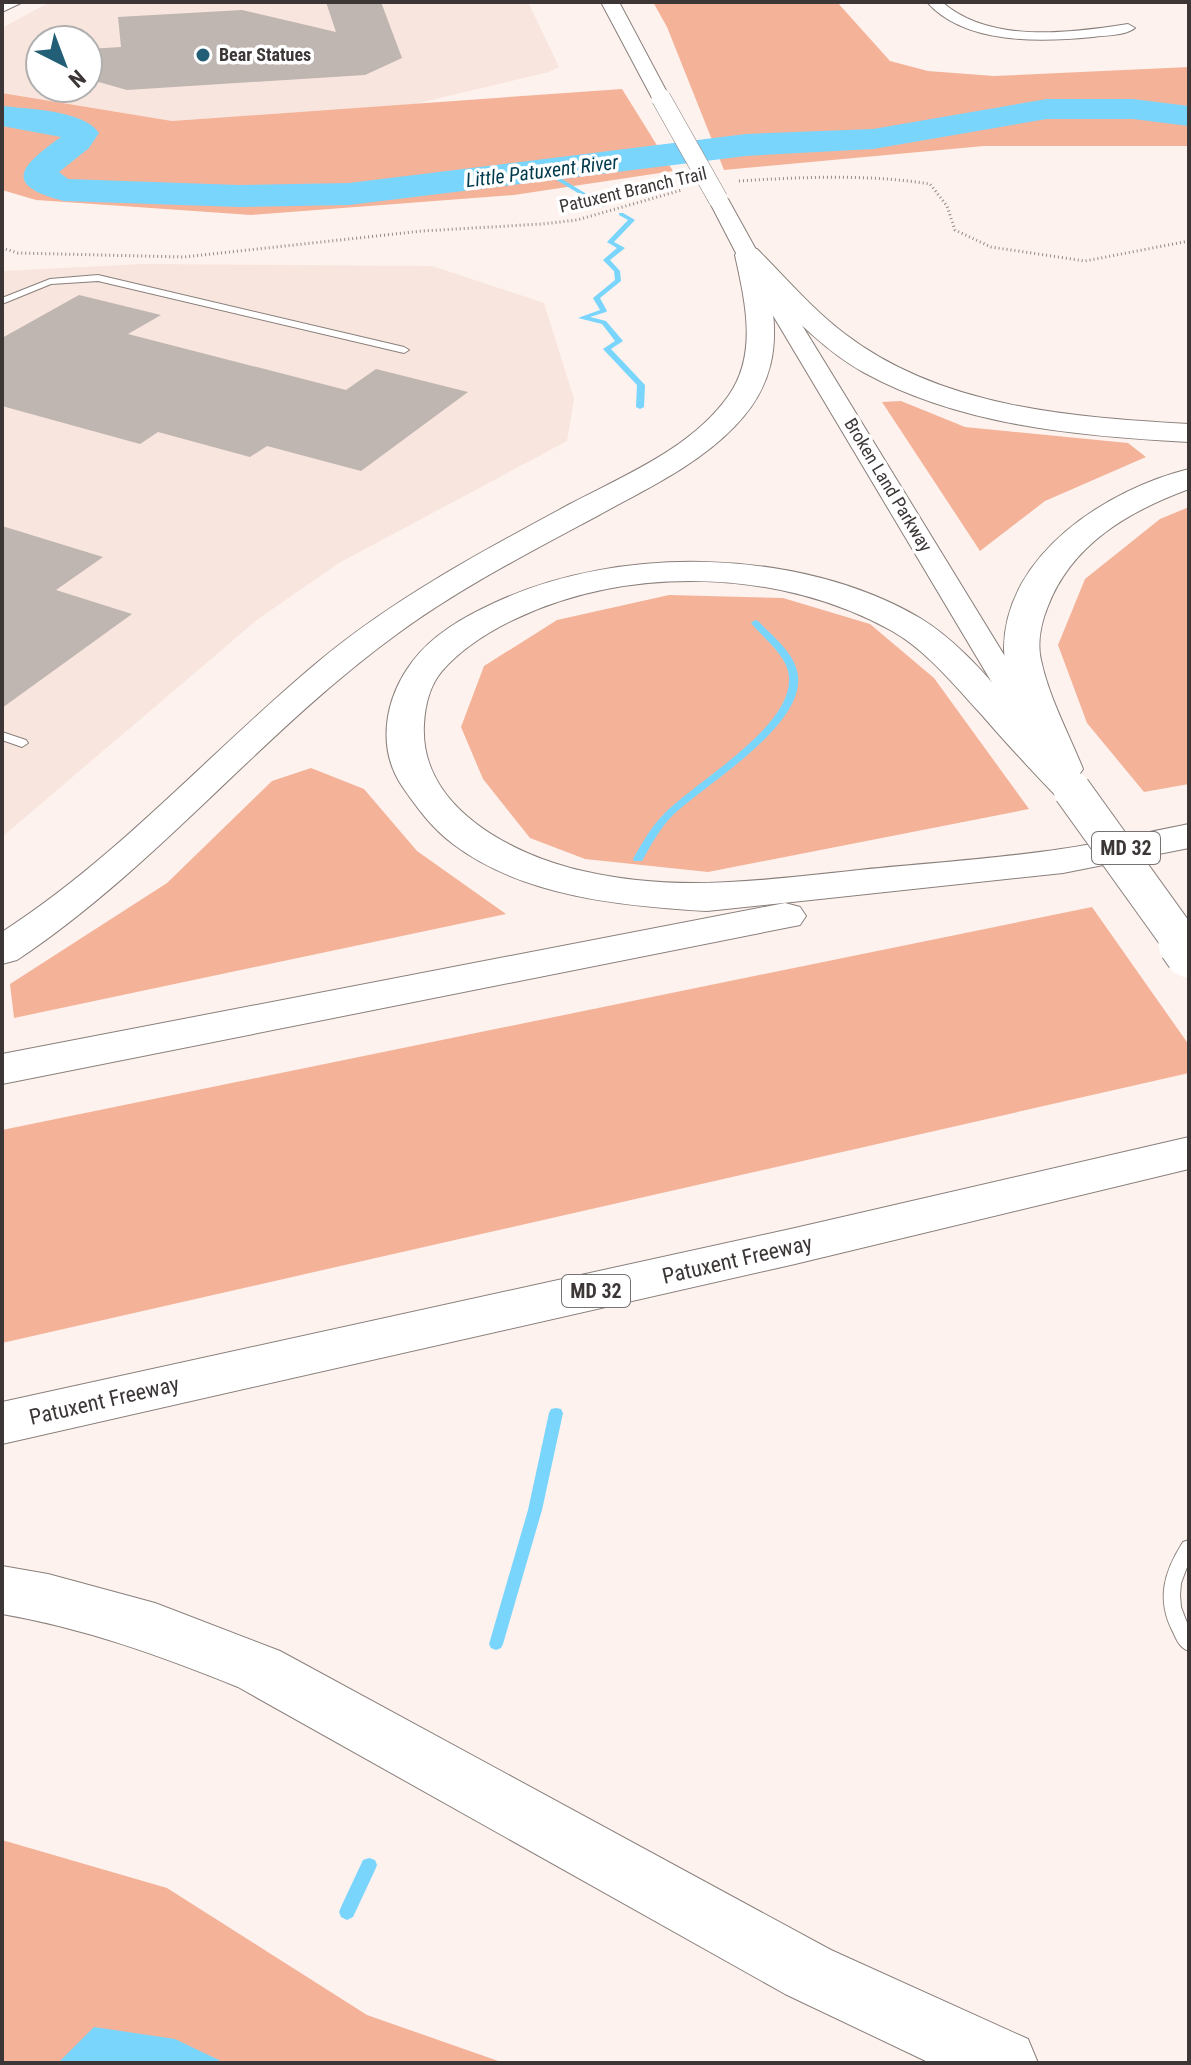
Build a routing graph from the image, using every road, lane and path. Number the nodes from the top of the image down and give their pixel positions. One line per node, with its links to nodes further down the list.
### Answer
1 (14, 2): 4 (street)
2 (610, 2): 7 (street, Broken Land Parkway, bridge)
3 (934, 2): 5 (street)
4 (2, 7)
5 (1128, 28)
6 (684, 189): 9 (path, Patuxent Branch Trail)
7 (726, 191): 8 (path, Patuxent Branch Trail); 10 (street, Broken Land Parkway)
8 (1189, 241)
9 (2, 248)
10 (748, 255): 13 (main road); 17 (street, Broken Land Parkway); 20 (main road)
11 (2, 301): 12 (lane)
12 (404, 350)
13 (1189, 433)
14 (1189, 478): 17 (main road)
15 (2, 736): 16 (lane)
16 (22, 743)
17 (1072, 790): 19 (main road); 21 (main road, Broken Land Parkway, bridge)
18 (1189, 836): 19 (main road, MD 32)
19 (1063, 861): 22 (main road, MD 32)
20 (2, 951)
21 (1189, 954)
22 (2, 1069)
23 (1189, 1153): 24 (main road, Patuxent Freeway / MD 32)
24 (2, 1423)
25 (1189, 1547): 27 (lane)
26 (2, 1590): 28 (main road)
27 (1189, 1643)
28 (1004, 2063)

